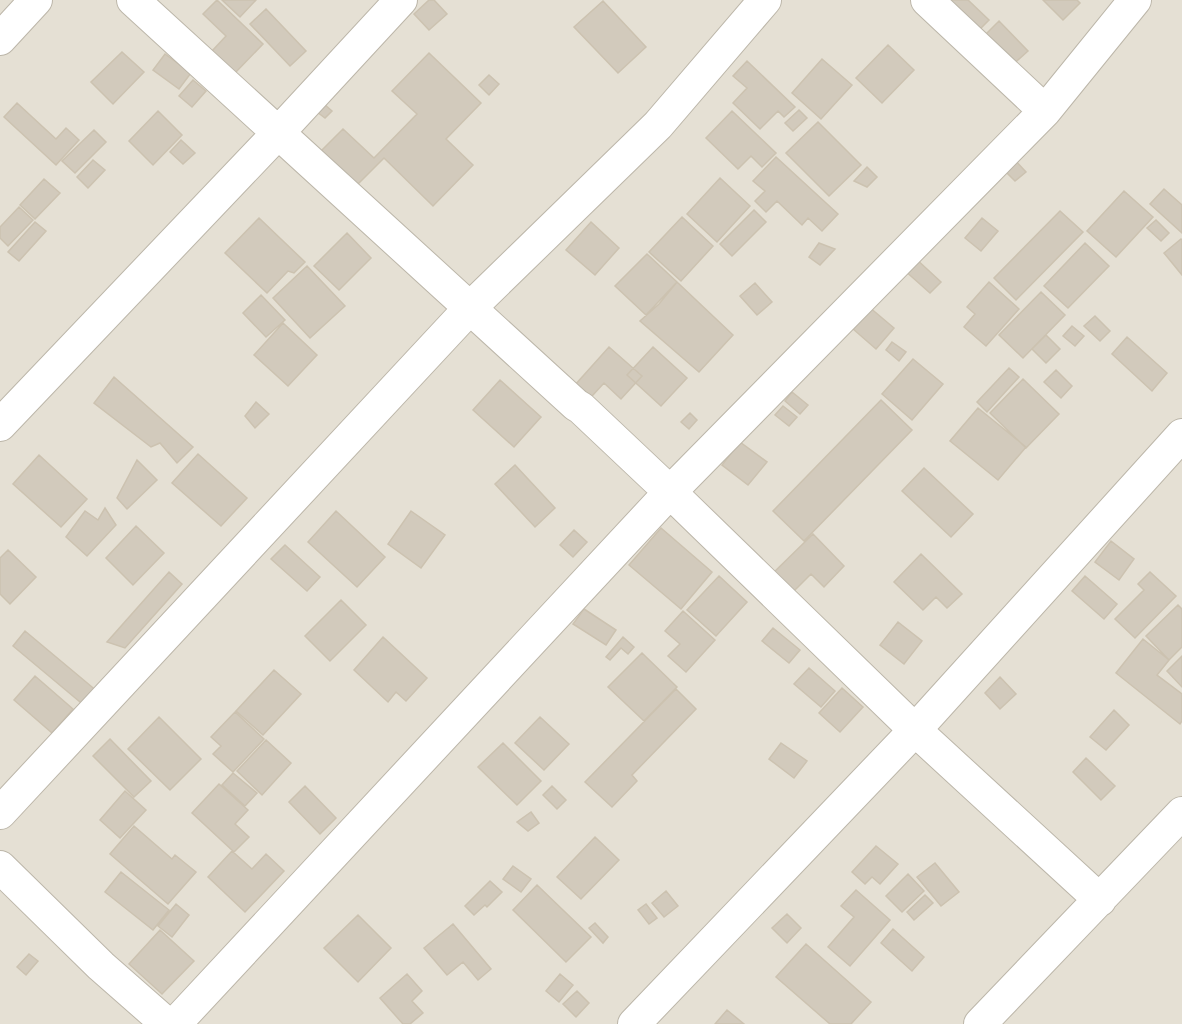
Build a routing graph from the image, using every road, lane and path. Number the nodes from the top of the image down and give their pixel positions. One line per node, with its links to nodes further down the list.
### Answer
1 (36, 0): 7 (street)
2 (133, 0): 9 (street)
3 (401, 0): 9 (street)
4 (765, 0): 10 (street)
5 (927, 0): 8 (street)
6 (1135, 0): 8 (street)
7 (0, 39)
8 (1045, 111): 13 (street)
9 (278, 133): 10 (street); 11 (street)
10 (470, 308): 13 (street); 15 (street)
11 (0, 426)
12 (1182, 435): 14 (street)
13 (670, 492): 14 (street); 20 (street)
14 (915, 730): 18 (street); 21 (street)
15 (0, 813)
16 (1182, 813): 18 (street)
17 (0, 867): 19 (street)
18 (1100, 900): 22 (street)
19 (167, 1024)
20 (176, 1024)
21 (634, 1024)
22 (980, 1024)

